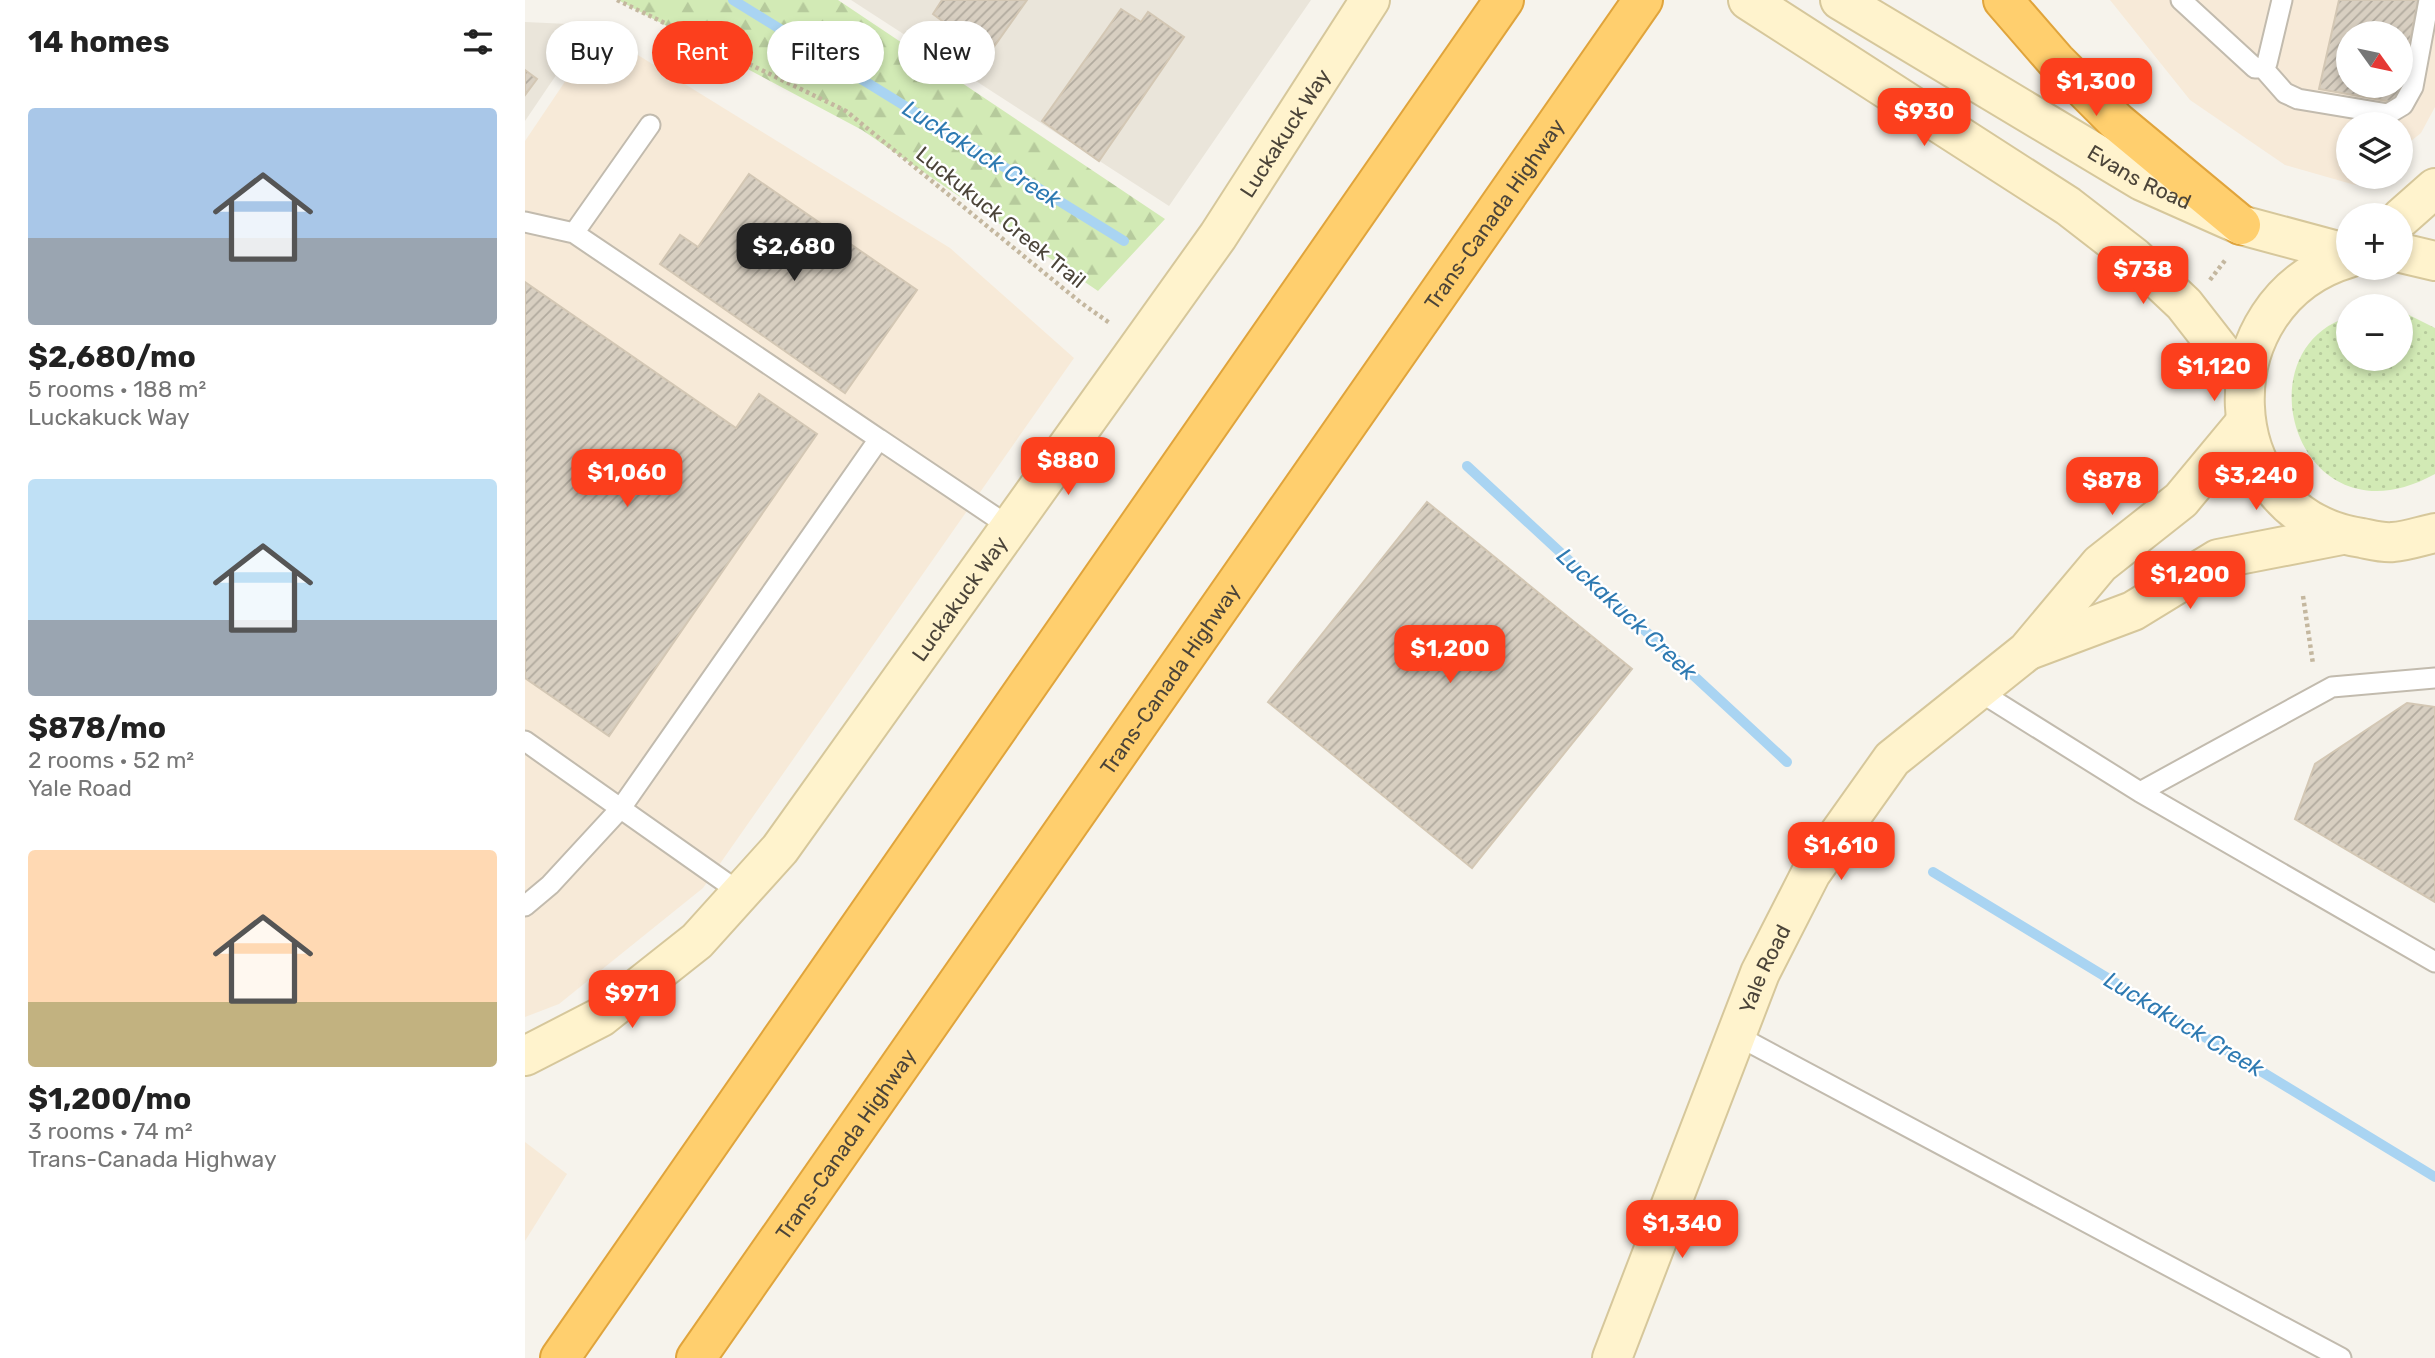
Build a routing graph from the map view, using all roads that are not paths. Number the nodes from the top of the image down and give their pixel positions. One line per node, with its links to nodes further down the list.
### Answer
1 (1370, 0): 24 (street, Luckakuck Way)
2 (1504, 0): 38 (highway)
3 (1643, 0): 39 (highway, Trans-Canada Highway)
4 (1748, 0): 21 (street)
5 (1840, 0): 16 (street, Evans Road)
6 (2003, 0): 16 (highway)
7 (2181, 0): 10 (lane)
8 (2282, 0): 10 (lane)
9 (2429, 0): 10 (lane)
10 (2263, 68)
11 (650, 125): 15 (lane)
12 (2435, 188): 13 (street)
13 (2413, 207)
14 (525, 222): 15 (lane)
15 (574, 233): 23 (lane)
16 (2234, 240): 17 (street, Evans Road)
17 (2336, 254)
18 (2413, 256): 20 (street)
19 (2336, 261): 21 (street)
20 (2435, 261)
21 (2243, 381): 22 (street)
22 (2245, 423): 26 (street); 27 (street, Yale Road)
23 (879, 439): 24 (lane); 32 (lane)
24 (1010, 527): 33 (street, Luckakuck Way)
25 (2435, 533): 26 (street)
26 (2342, 535): 27 (street, Yale Road)
27 (2027, 651): 29 (street, Yale Road)
28 (2435, 678): 31 (lane)
29 (1977, 690): 31 (lane); 36 (street, Yale Road)
30 (525, 741): 32 (lane)
31 (2140, 792): 35 (lane)
32 (621, 808): 33 (lane); 34 (lane)
33 (742, 894): 37 (street, Luckakuck Way)
34 (525, 906)
35 (2435, 962)
36 (1736, 1035): 40 (street, Yale Road); 41 (lane)
37 (525, 1056)
38 (559, 1358)
39 (696, 1358)
40 (1612, 1358)
41 (2341, 1358)

